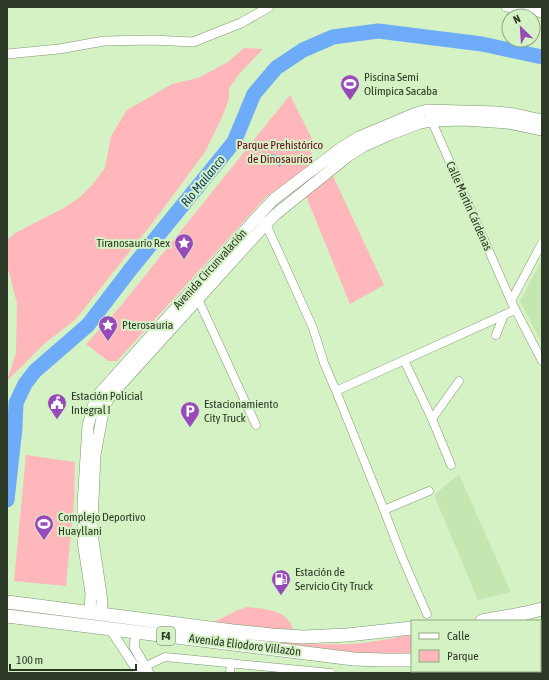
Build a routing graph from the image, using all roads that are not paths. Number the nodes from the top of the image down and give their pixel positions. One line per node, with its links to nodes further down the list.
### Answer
1 (269, 7): 4 (street)
2 (506, 7): 3 (street)
3 (542, 13)
4 (7, 54)
5 (429, 116): 6 (main road, Avenida Circunvalación); 7 (main road, Avenida Circunvalación); 8 (main road, Avenida Circunvalación); 11 (street, Calle Martín Cárdenas)
6 (542, 120)
7 (542, 130)
8 (262, 220): 10 (main road, Avenida Circunvalación); 17 (main road, Avenida Circunvalación); 19 (street)
9 (542, 243): 11 (street)
10 (198, 299): 17 (main road, Avenida Circunvalación); 22 (street)
11 (511, 301): 12 (street, Calle Martín Cárdenas)
12 (515, 310): 13 (street); 16 (street, Calle Martín Cárdenas)
13 (504, 315): 14 (street); 15 (street)
14 (496, 334)
15 (404, 360): 19 (street); 20 (street)
16 (542, 361)
17 (118, 380): 21 (main road, Avenida Circunvalación); 23 (main road, Avenida Circunvalación)
18 (459, 380): 20 (street)
19 (336, 391): 26 (street)
20 (432, 418): 24 (street)
21 (88, 424): 23 (street); 29 (main road, Avenida Circunvalación)
22 (256, 424)
23 (100, 426): 29 (main road, Avenida Circunvalación)
24 (451, 465)
25 (429, 491): 26 (street)
26 (384, 510): 30 (street)
27 (7, 602): 29 (highway, Avenida Eliodoro Villazón / F4)
28 (542, 609): 32 (highway)
29 (96, 613): 33 (highway, Avenida Eliodoro Villazón / F4)
30 (426, 614)
31 (7, 616): 34 (highway, Avenida Eliodoro Villazón / F4)
32 (490, 620)
33 (411, 628)
34 (110, 629): 35 (highway, Avenida Eliodoro Villazón / F4); 38 (street)
35 (136, 632): 36 (highway, Avenida Eliodoro Villazón / F4); 38 (street)
36 (411, 660)
37 (231, 663): 38 (street); 39 (street); 40 (street)
38 (141, 671)
39 (230, 673)
40 (331, 673)

